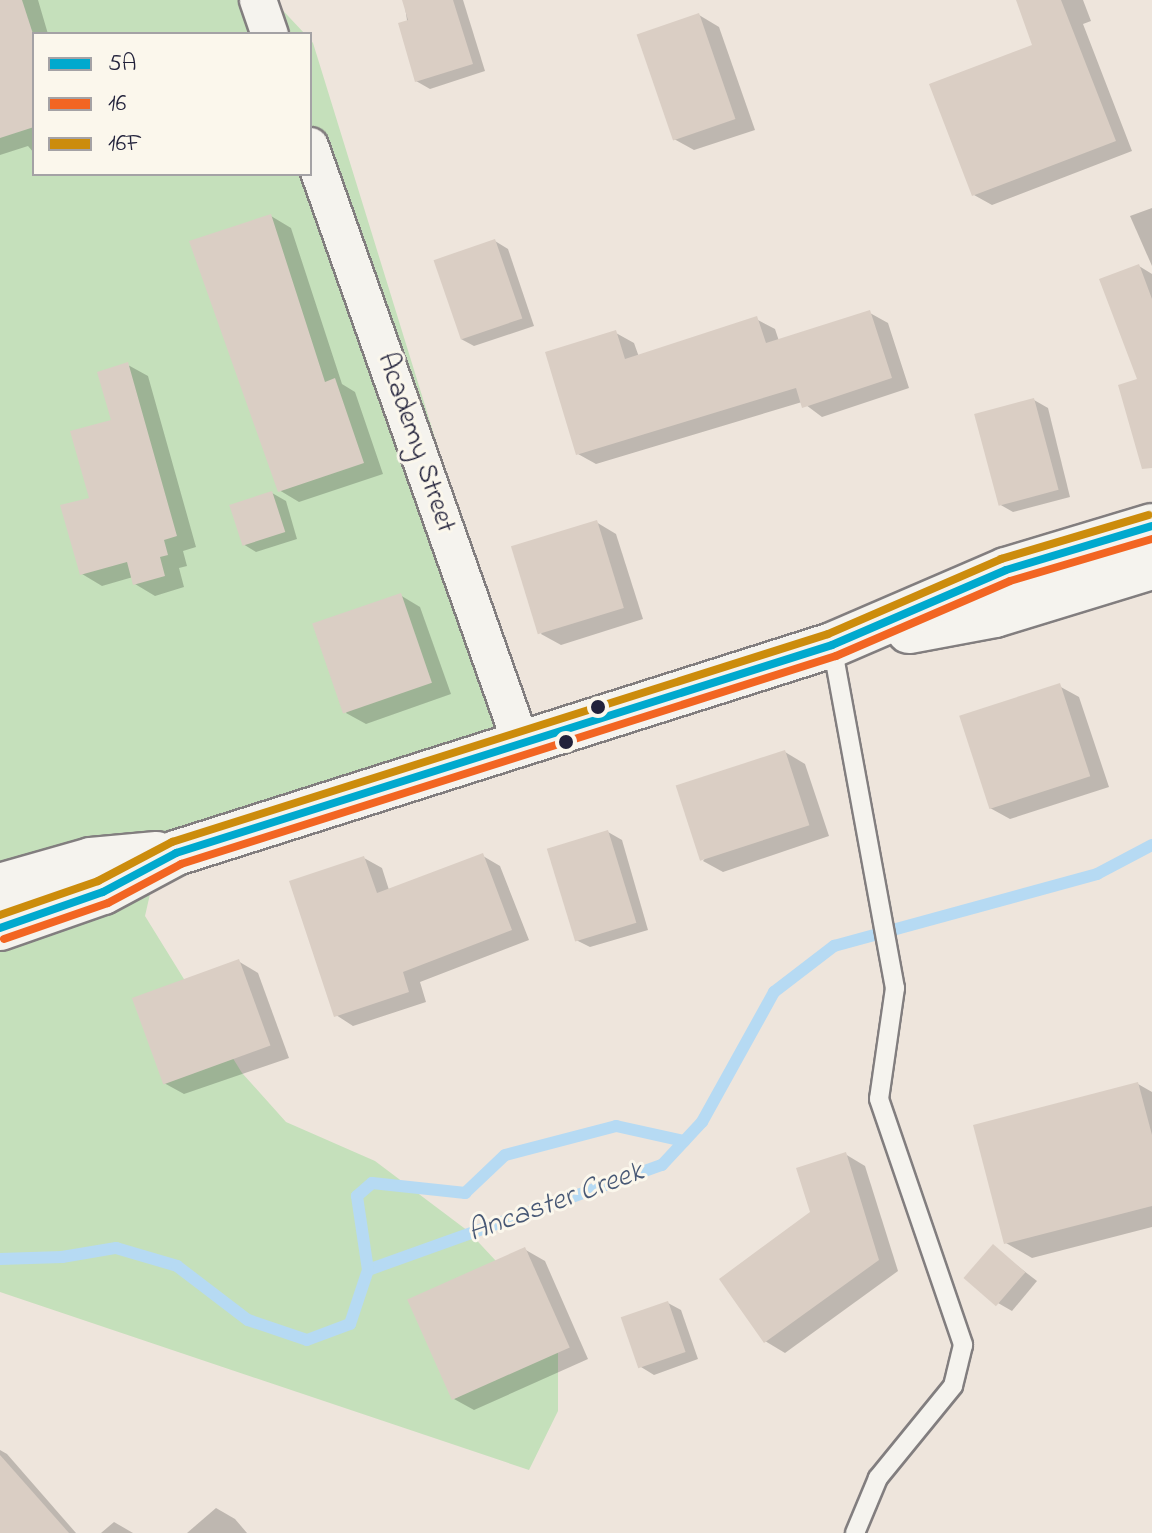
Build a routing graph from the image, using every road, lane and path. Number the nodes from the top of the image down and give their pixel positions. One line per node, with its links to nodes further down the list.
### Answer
1 (258, 0): 2 (street)
2 (269, 32)
3 (312, 152): 7 (street, Academy Street)
4 (1152, 526): 6 (main road)
5 (1152, 567): 6 (main road)
6 (832, 645): 7 (main road); 11 (lane)
7 (520, 740): 8 (main road)
8 (176, 853): 9 (main road); 10 (main road)
9 (0, 886)
10 (0, 928)
11 (855, 1533)

